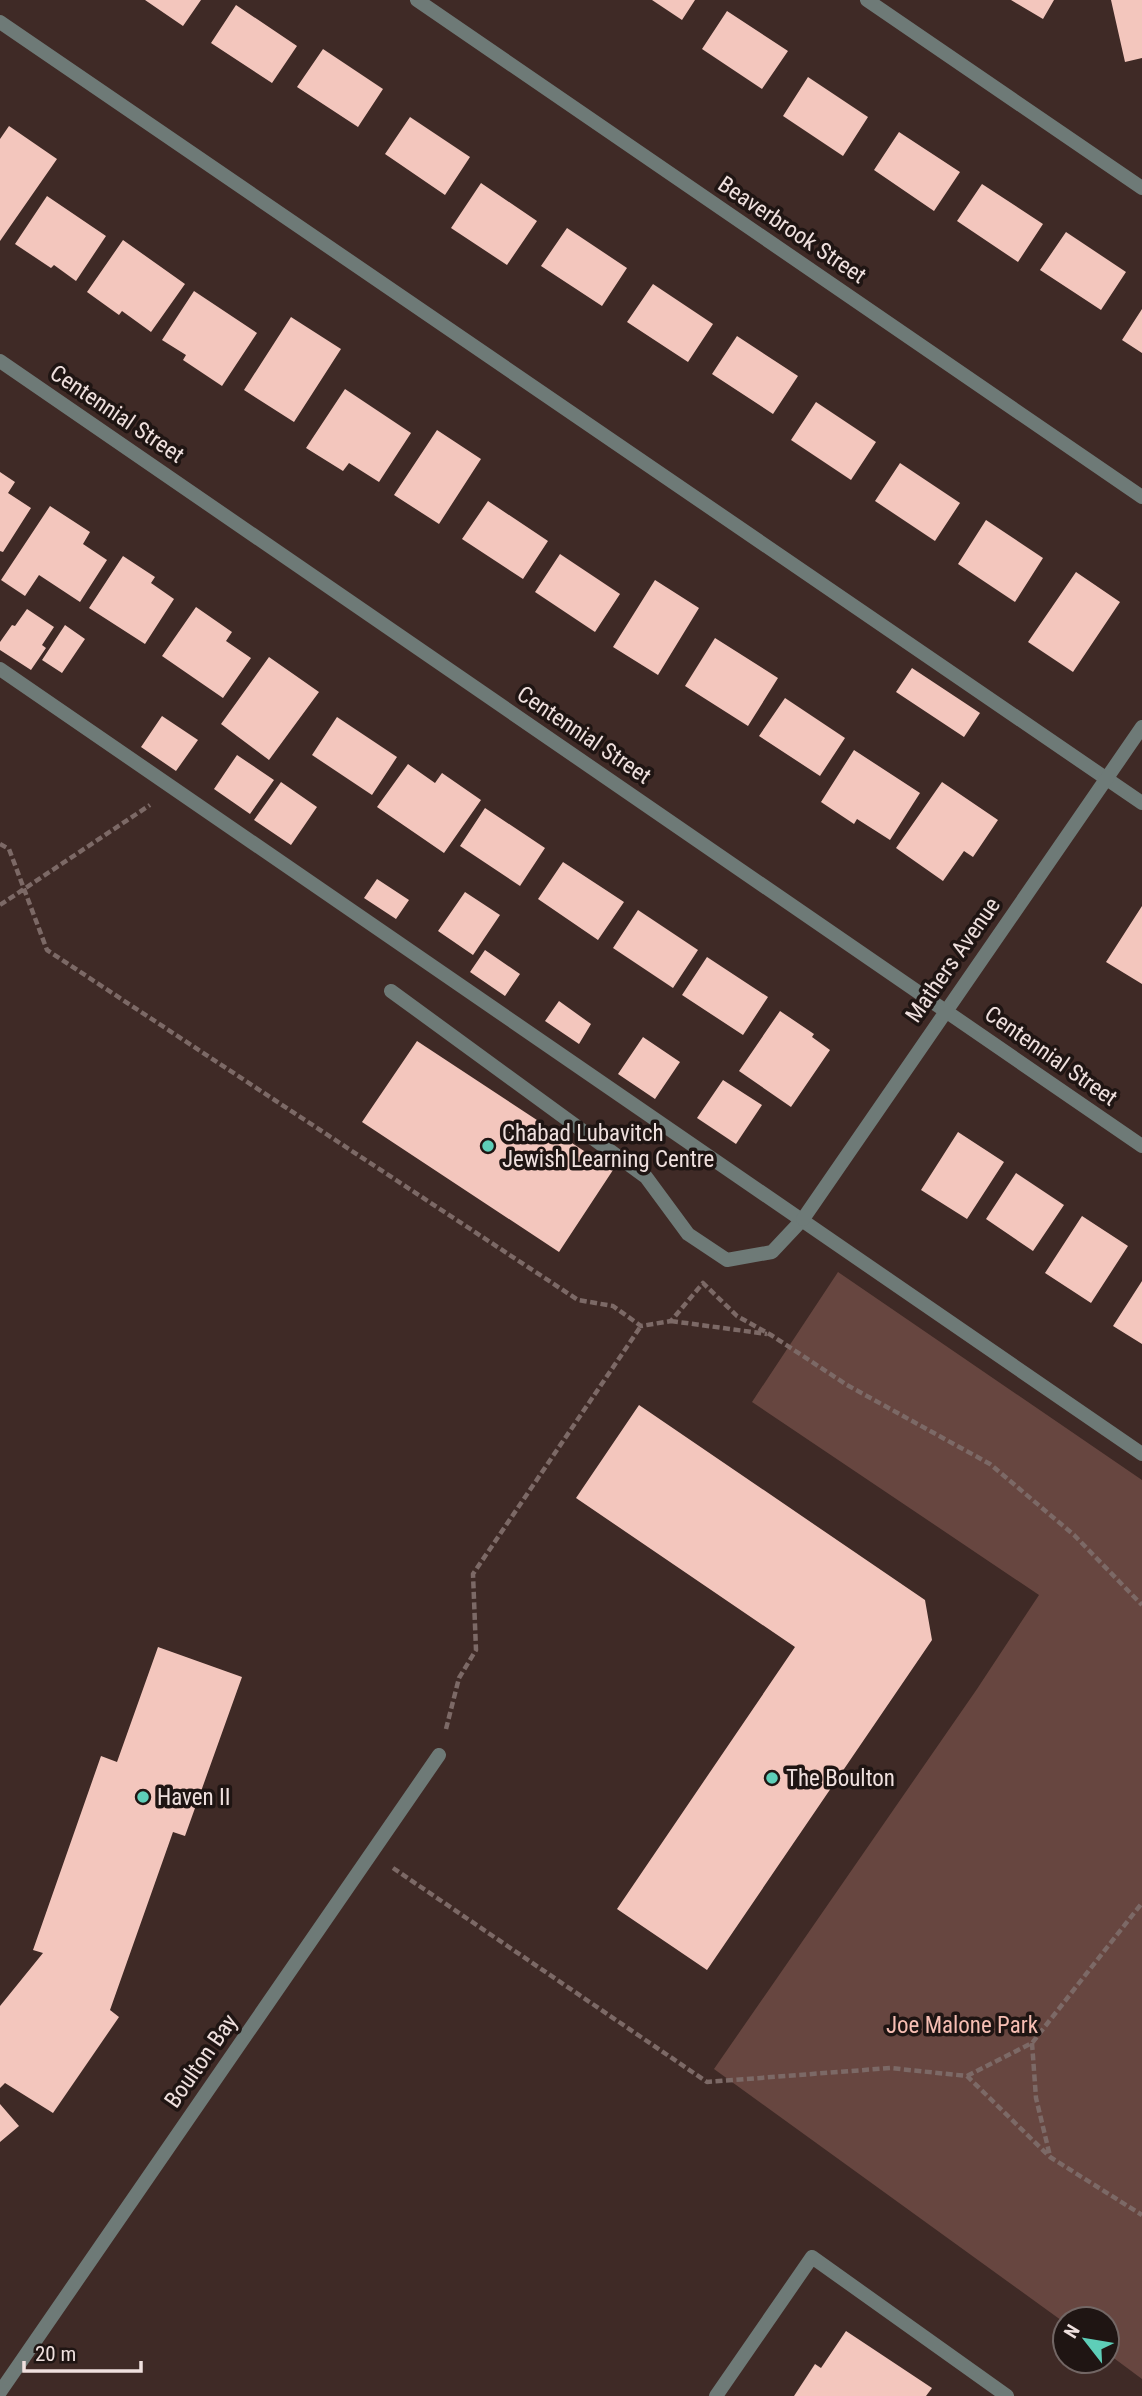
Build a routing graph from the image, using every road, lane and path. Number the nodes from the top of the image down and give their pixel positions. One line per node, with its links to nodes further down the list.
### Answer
1 (417, 0): 6 (street, Beaverbrook Street)
2 (867, 0): 4 (street)
3 (0, 22): 9 (street)
4 (1142, 188)
5 (0, 361): 16 (street, Centennial Street)
6 (1142, 497)
7 (0, 670): 10 (street)
8 (1142, 727): 9 (street, Mathers Avenue)
9 (1106, 779): 11 (street); 16 (street, Mathers Avenue)
10 (173, 788): 13 (path); 18 (street)
11 (1142, 803)
12 (0, 844): 13 (path)
13 (24, 889): 14 (path); 20 (path)
14 (0, 905)
15 (391, 990): 18 (street, Mathers Avenue)
16 (946, 1011): 17 (street, Centennial Street); 18 (street, Mathers Avenue)
17 (1142, 1146)
18 (803, 1219): 22 (street)
19 (671, 1321): 20 (path); 21 (path); 21 (path)
20 (641, 1326): 24 (path)
21 (771, 1335): 23 (path)
22 (1142, 1454)
23 (1142, 1605)
24 (439, 1755): 25 (street, Boulton Bay)
25 (371, 1854): 28 (path); 31 (street, Boulton Bay)
26 (1142, 1903): 27 (path)
27 (1032, 2043): 28 (path); 29 (path)
28 (967, 2077): 29 (path)
29 (1050, 2157): 30 (path)
30 (1142, 2215)
31 (0, 2392)
32 (716, 2396): 33 (street)
33 (1007, 2396)

